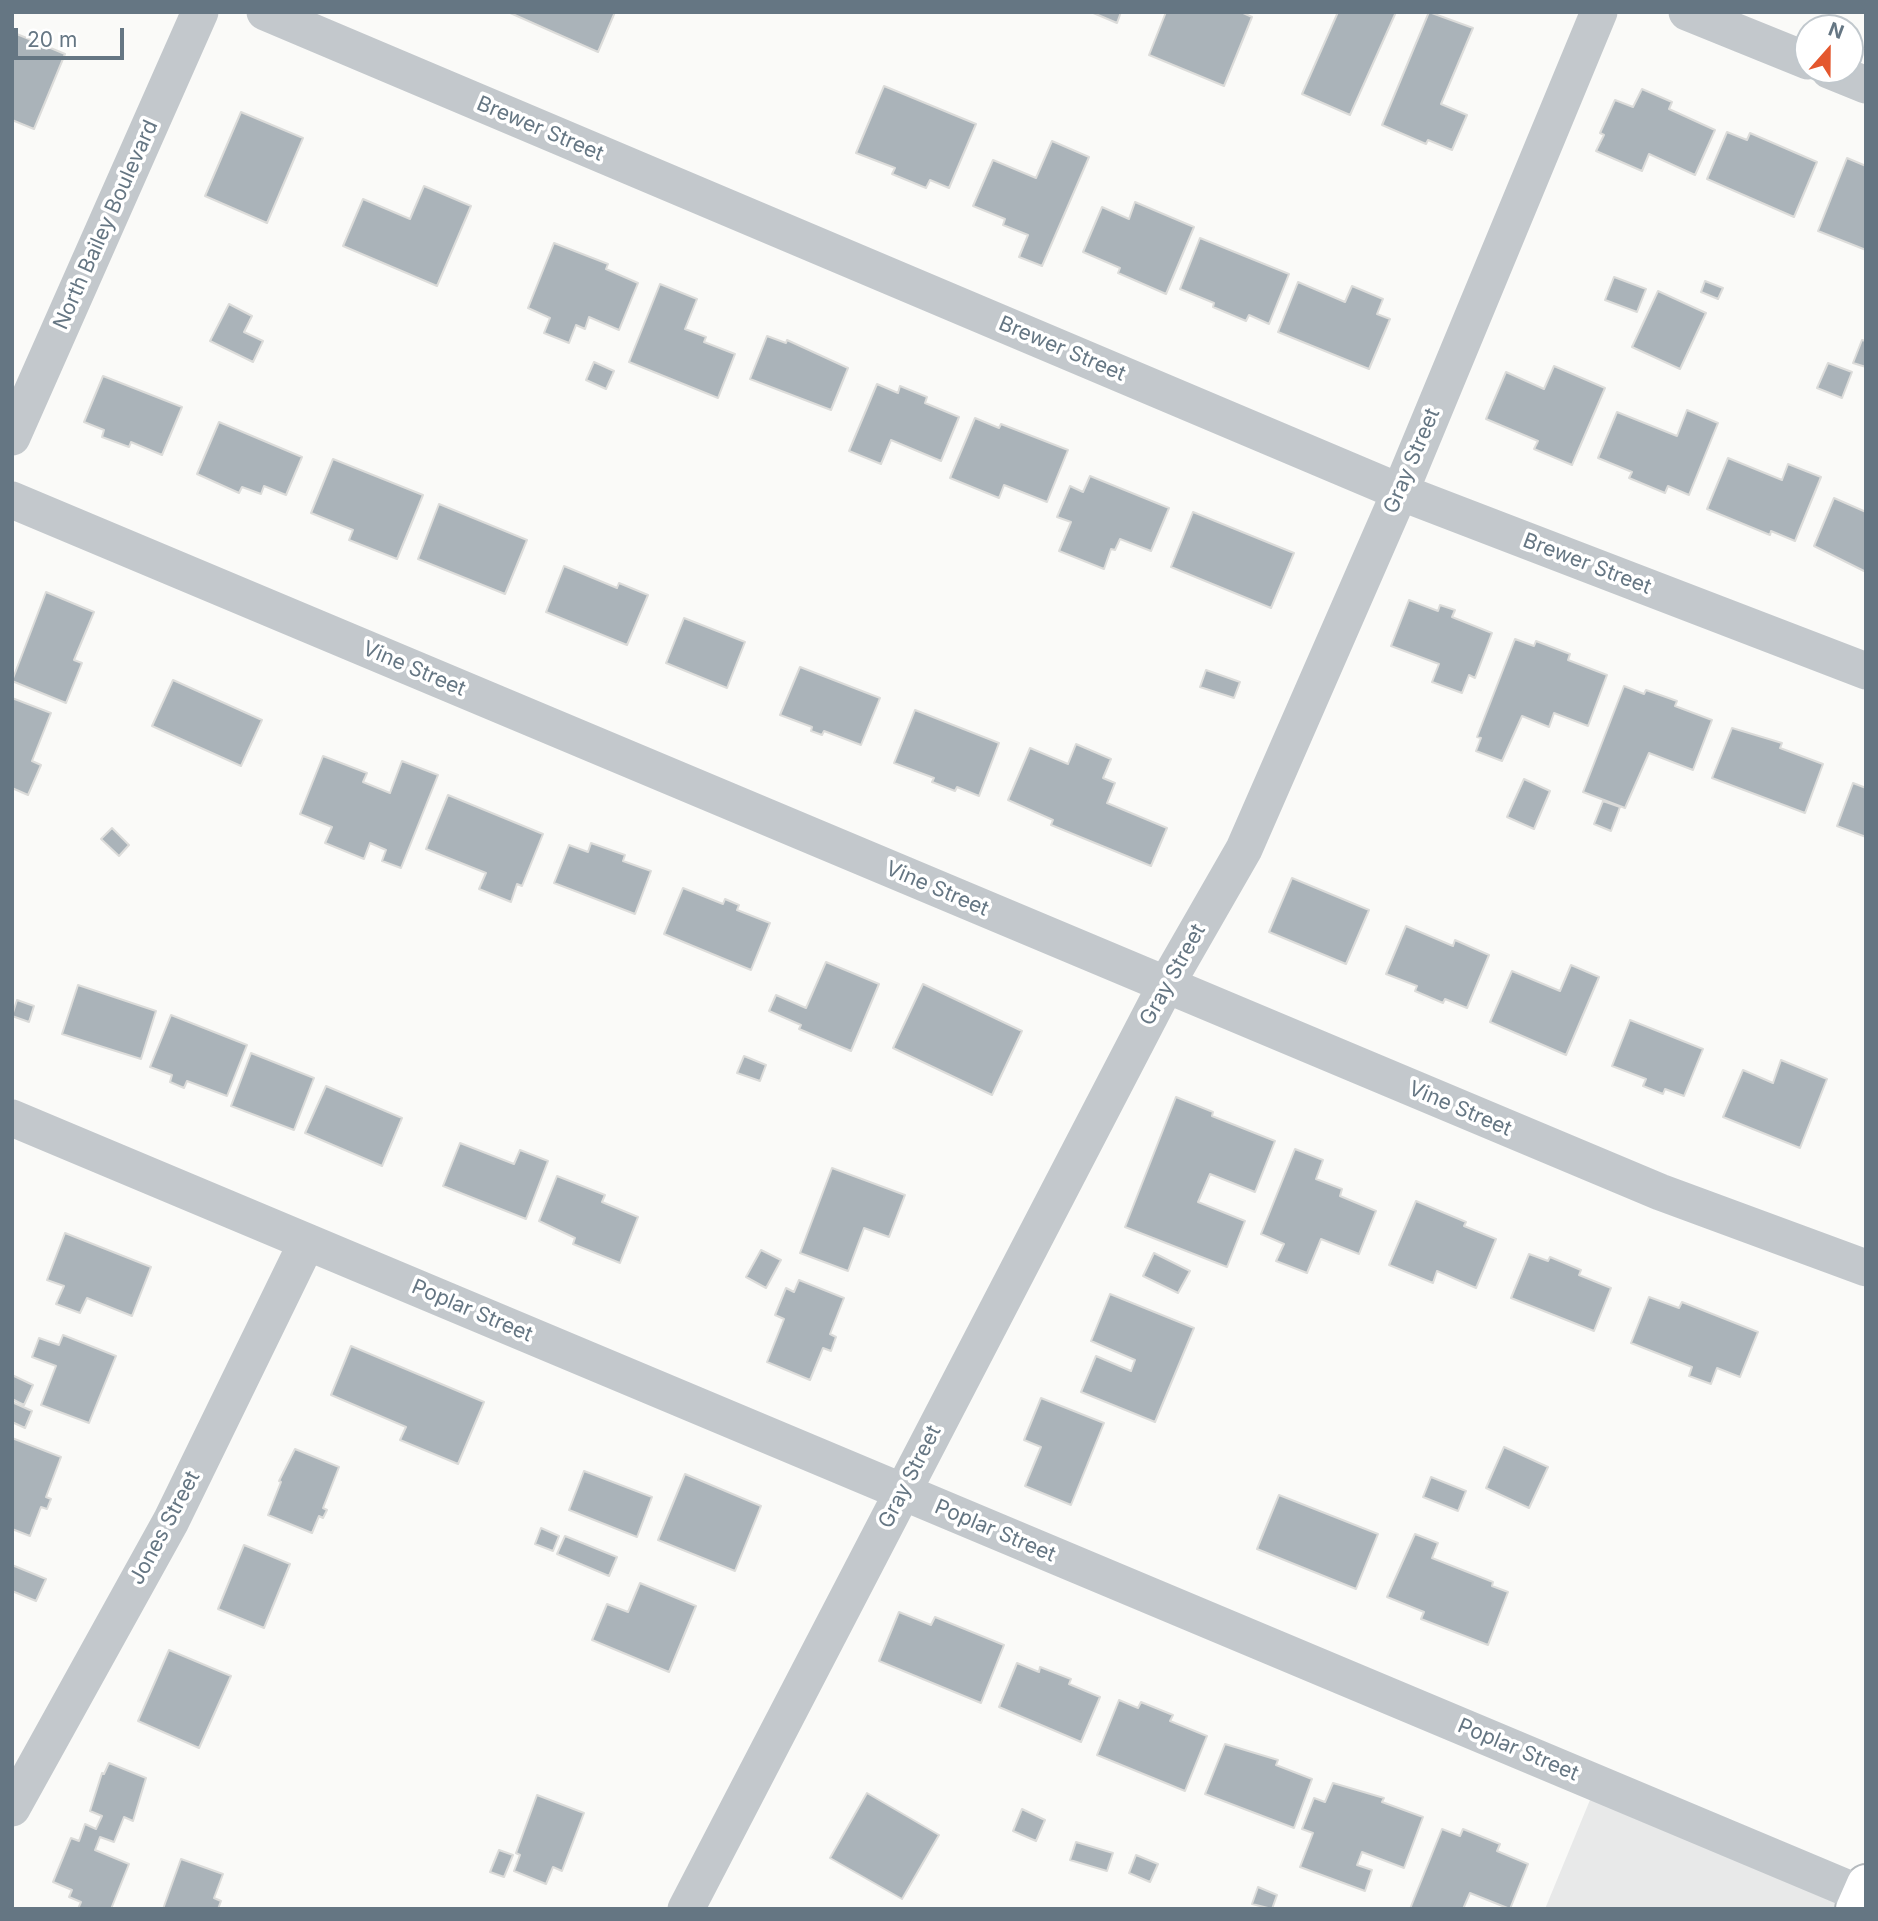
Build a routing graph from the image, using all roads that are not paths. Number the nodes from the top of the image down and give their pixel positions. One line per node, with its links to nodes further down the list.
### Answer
1 (200, 12): 6 (street, North Bailey Boulevard)
2 (265, 12): 7 (street, Brewer Street)
3 (1599, 12): 7 (street, Gray Street)
4 (1687, 12): 5 (street)
5 (1794, 55)
6 (12, 437)
7 (1400, 492): 9 (street, Brewer Street); 10 (street, Gray Street)
8 (12, 500): 10 (street, Vine Street)
9 (1866, 671)
10 (1166, 985): 13 (street, Vine Street); 14 (street, Gray Street)
11 (12, 1118): 12 (street, Poplar Street)
12 (307, 1242): 14 (street, Poplar Street); 15 (street, Jones Street)
13 (1866, 1268)
14 (901, 1492): 16 (street, Poplar Street); 17 (street, Gray Street)
15 (12, 1808)
16 (1861, 1896)
17 (686, 1909)

